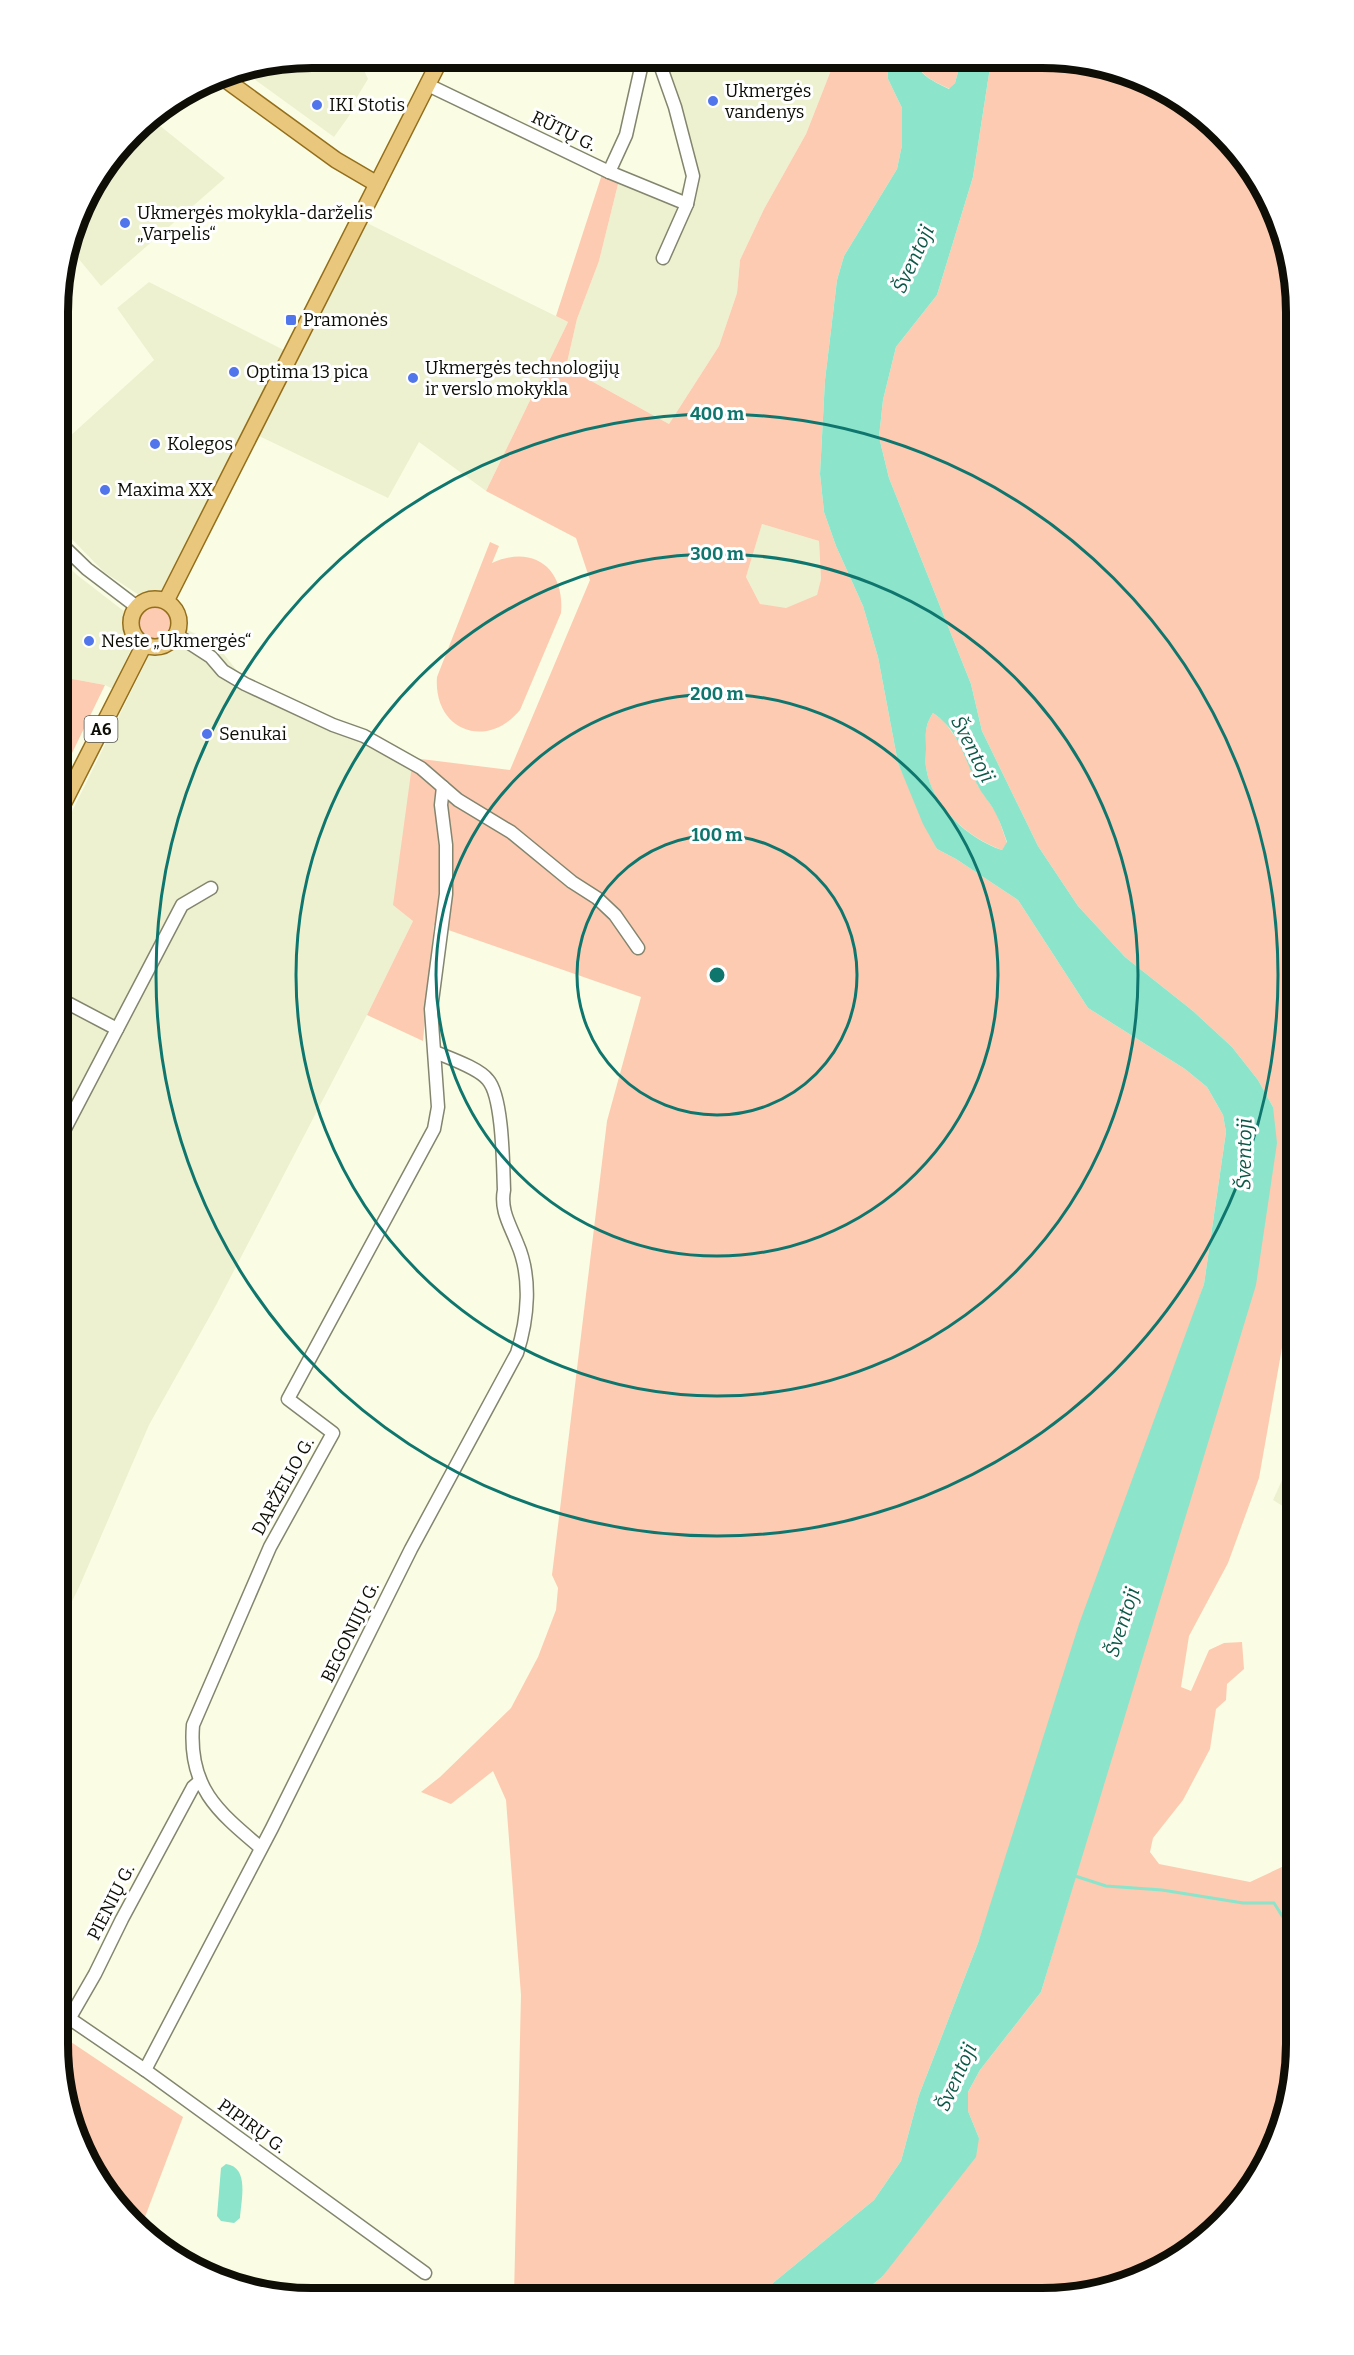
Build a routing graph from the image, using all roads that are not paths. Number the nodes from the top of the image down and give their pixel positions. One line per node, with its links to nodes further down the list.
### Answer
1 (436, 68): 5 (main road)
2 (641, 68): 6 (street)
3 (661, 68): 8 (street)
4 (228, 82): 7 (main road)
5 (428, 85): 6 (street, RŪTŲ G.); 7 (main road)
6 (609, 172): 8 (street, RŪTŲ G.)
7 (377, 184): 11 (main road)
8 (687, 204): 9 (street)
9 (663, 258)
10 (68, 551): 12 (street)
11 (166, 601): 12 (main road); 13 (main road)
12 (137, 607): 14 (main road)
13 (177, 635): 14 (main road); 15 (street)
14 (144, 645): 16 (main road, A6)
15 (443, 787): 18 (street); 21 (street)
16 (68, 794)
17 (211, 888): 20 (street)
18 (638, 948)
19 (68, 1003): 20 (street)
20 (117, 1029): 22 (street)
21 (435, 1052): 23 (street, DARŽELIO G.); 24 (street, BEGONIJŲ G.)
22 (68, 1123)
23 (199, 1782): 24 (street, DARŽELIO G.); 25 (street, PIENIŲ G.)
24 (261, 1848): 26 (street, BEGONIJŲ G.)
25 (68, 2018): 26 (street, PIPIRŲ G.)
26 (145, 2070): 27 (street, PIPIRŲ G.)
27 (425, 2273)

